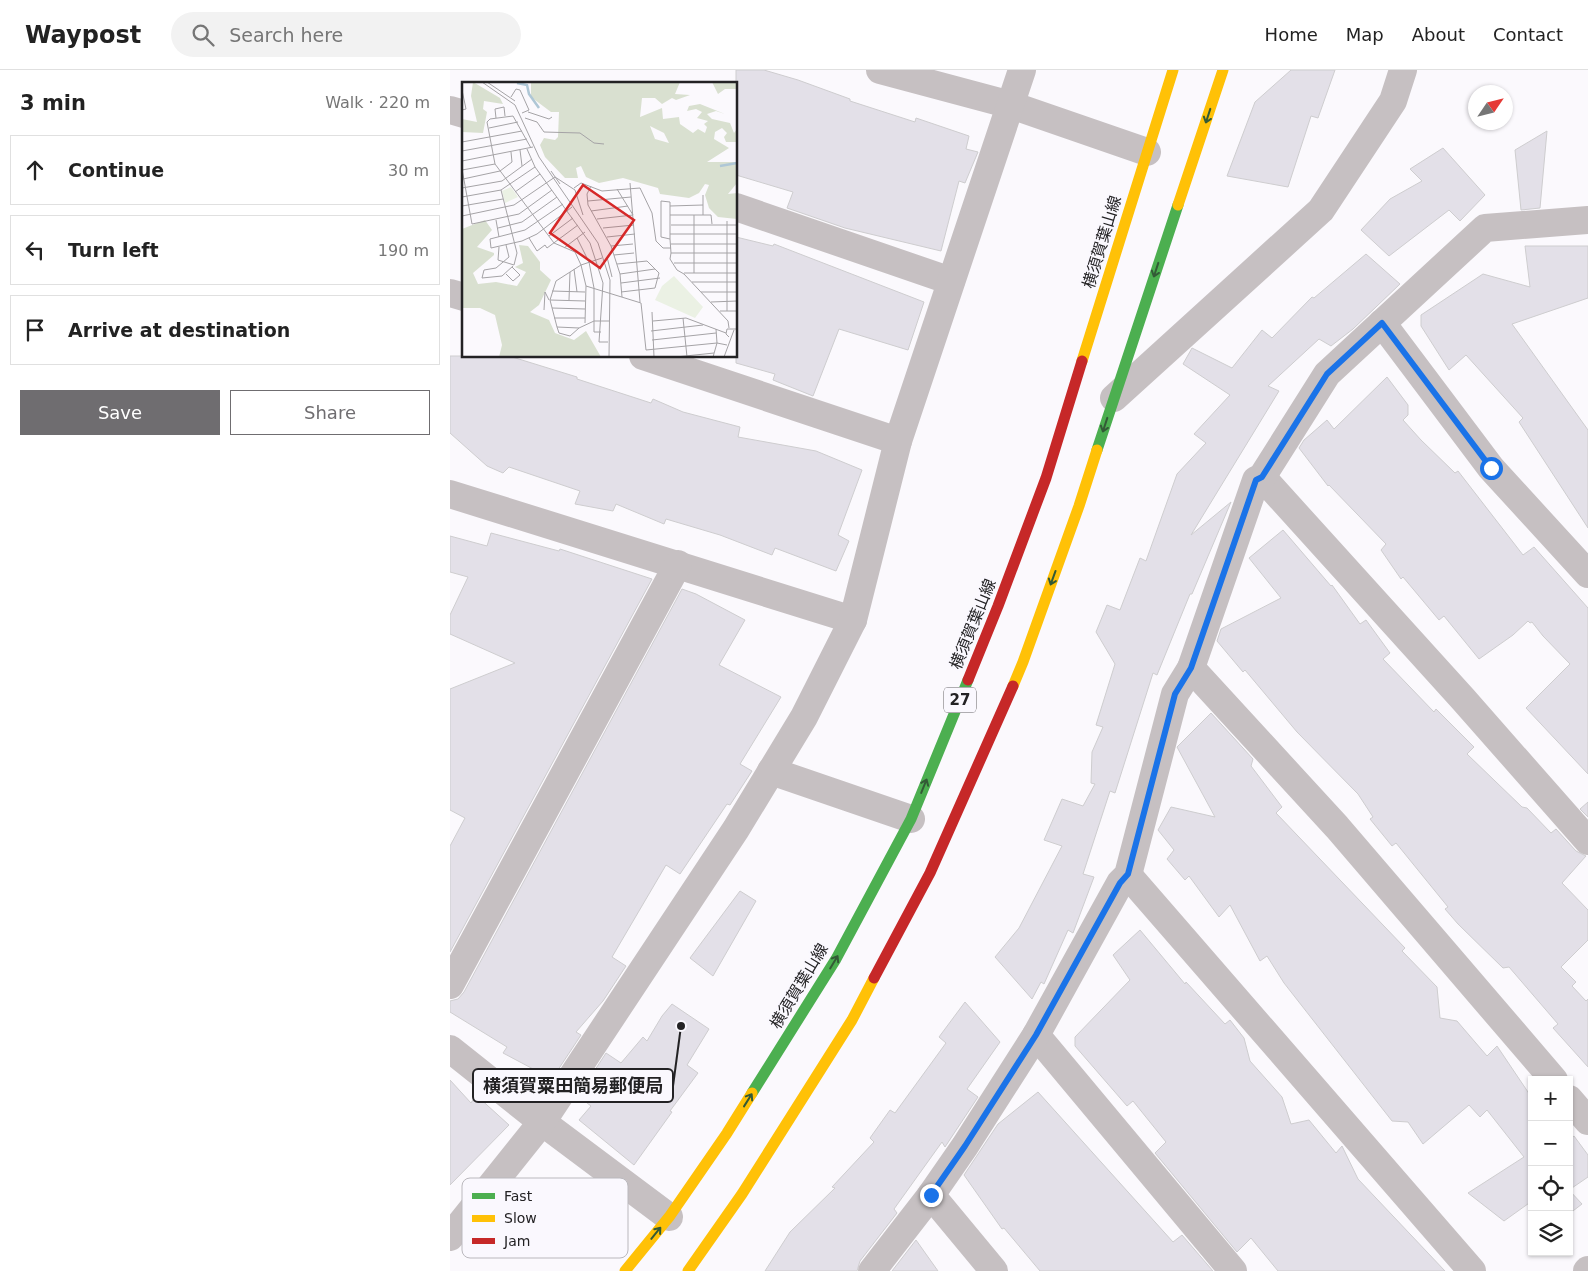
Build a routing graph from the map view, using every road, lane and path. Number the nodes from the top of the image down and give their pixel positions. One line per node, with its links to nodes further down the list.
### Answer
1 (880, 70): 6 (street)
2 (1022, 70): 6 (street)
3 (1173, 70): 7 (main road, 横須賀葉山線 / 27)
4 (1223, 70): 13 (main road, 27, one-way to 13)
5 (1403, 70): 13 (street)
6 (1011, 106): 7 (street); 10 (street)
7 (1147, 152): 22 (main road, 横須賀葉山線 / 27, one-way to 7)
8 (738, 208): 10 (street)
9 (1588, 220): 11 (street)
10 (951, 281): 14 (street)
11 (1382, 323): 15 (street); 18 (street)
12 (648, 358): 14 (street)
13 (1114, 398): 40 (main road, 27, one-way to 40)
14 (898, 441): 19 (street)
15 (1262, 477): 20 (street); 23 (street)
16 (450, 494): 17 (street)
17 (678, 564): 19 (street); 25 (street)
18 (1588, 574)
19 (852, 620): 21 (street)
20 (1191, 668): 24 (street); 28 (street)
21 (771, 771): 22 (street); 31 (street)
22 (911, 819): 36 (main road, 横須賀葉山線 / 27, one-way to 22)
23 (1588, 842)
24 (1128, 874): 26 (street); 44 (street)
25 (450, 985)
26 (1036, 1035): 35 (street); 43 (street)
27 (450, 1049): 31 (street)
28 (1551, 1076)
29 (1573, 1103): 30 (street)
30 (1588, 1121)
31 (542, 1122): 32 (street); 33 (street)
32 (497, 1178)
33 (617, 1178)
34 (628, 1186): 36 (street)
35 (931, 1195): 41 (street); 42 (street)
36 (669, 1217): 39 (main road, 横須賀葉山線 / 27, one-way to 36)
37 (462, 1222): 38 (street)
38 (450, 1237)
39 (625, 1271)
40 (688, 1271)
41 (872, 1271)
42 (994, 1271)
43 (1233, 1271)
44 (1472, 1271)

